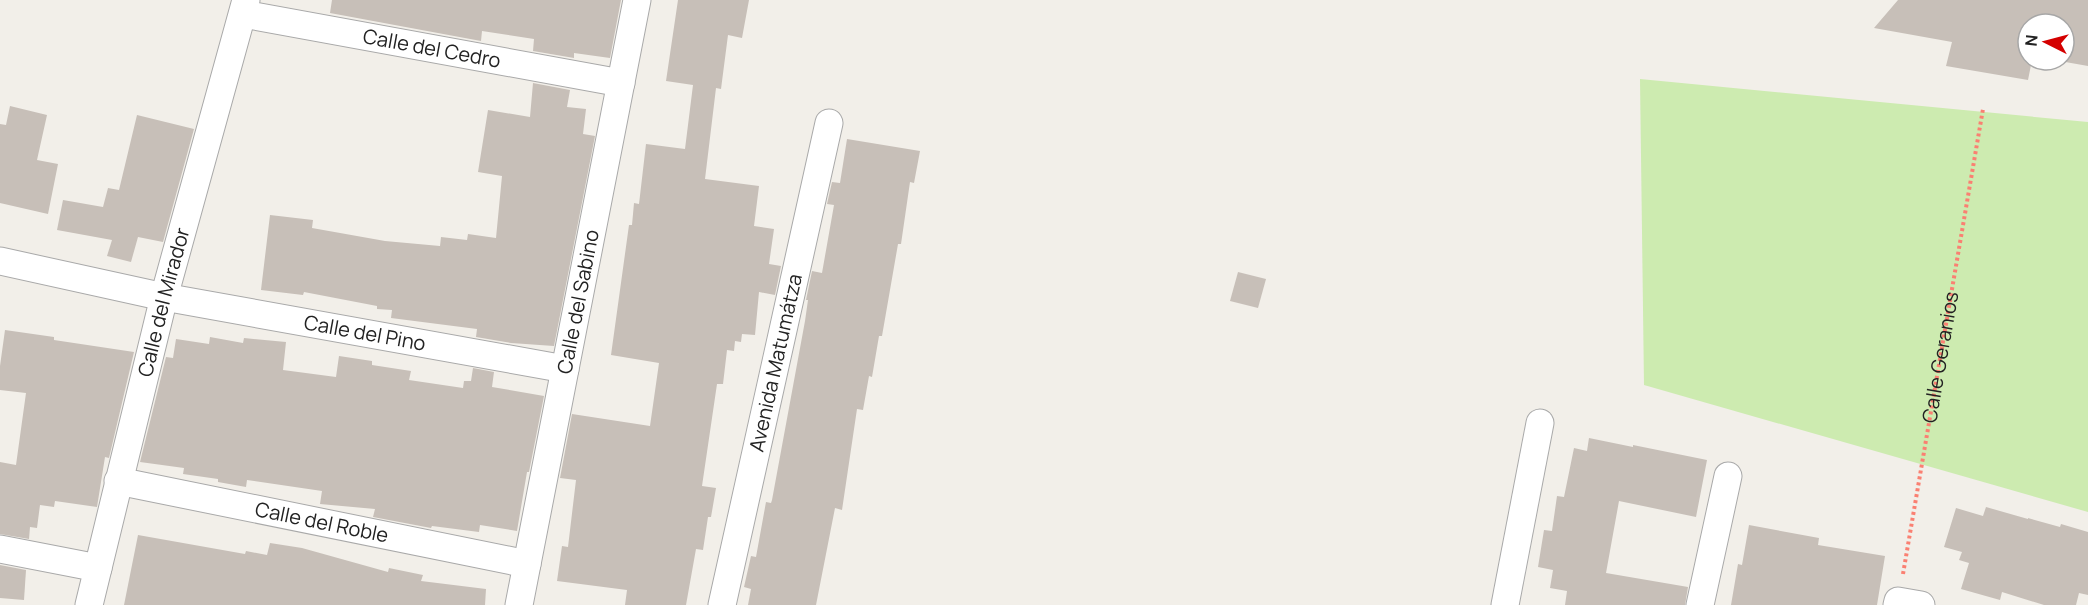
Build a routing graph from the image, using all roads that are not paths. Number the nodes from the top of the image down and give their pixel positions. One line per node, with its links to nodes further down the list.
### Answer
1 (638, 0): 3 (street, Calle del Sabino)
2 (245, 7): 3 (street, Calle del Cedro); 6 (street, Calle del Mirador)
3 (621, 82): 7 (street, Calle del Sabino)
4 (829, 123): 16 (street, Avenida Matumátza)
5 (0, 261): 6 (street, Calle del Pino)
6 (164, 297): 7 (street, Calle del Pino); 10 (street, Calle del Mirador)
7 (565, 369): 12 (street, Calle del Sabino)
8 (1540, 423): 17 (street)
9 (1728, 476): 18 (street)
10 (118, 481): 12 (street, Calle del Roble); 13 (street, Calle del Mirador)
11 (0, 549): 13 (street)
12 (527, 564): 15 (street, Calle del Sabino)
13 (98, 568): 14 (street, Calle del Mirador)
14 (89, 605)
15 (519, 605)
16 (722, 605)
17 (1505, 605)
18 (1700, 605)

